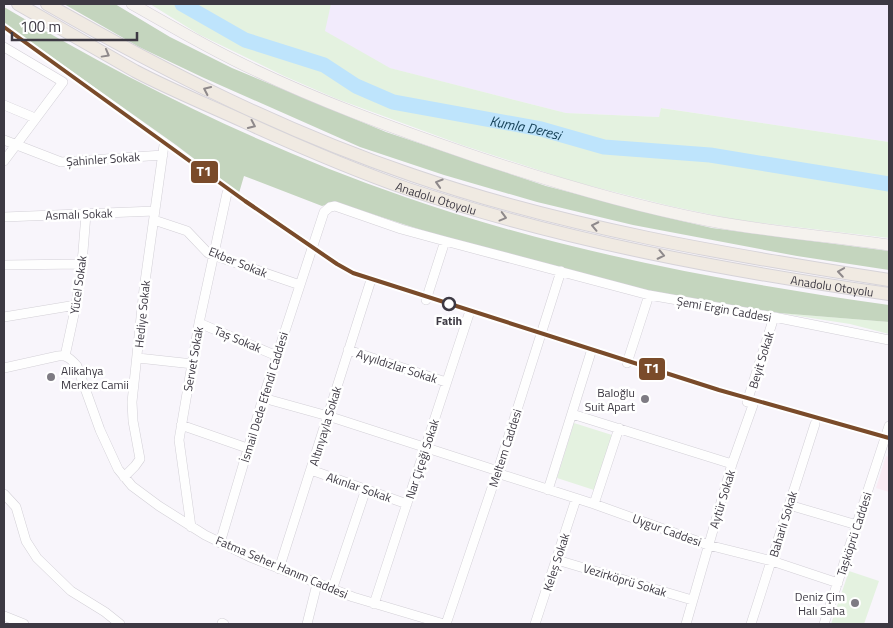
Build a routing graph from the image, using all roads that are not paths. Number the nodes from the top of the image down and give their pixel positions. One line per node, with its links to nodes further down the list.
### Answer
1 (18, 4): 25 (highway, Anadolu Otoyolu, one-way to 25)
2 (48, 4): 22 (highway, Anadolu Otoyolu, one-way to 2)
3 (132, 4): 17 (main road)
4 (4, 47): 6 (street)
5 (4, 105): 6 (street)
6 (35, 118): 8 (street)
7 (4, 140): 8 (street, Şahinler Sokak)
8 (15, 145): 9 (street, Şahinler Sokak); 10 (street)
9 (164, 150): 12 (street, Hediye Sokak)
10 (4, 161)
11 (227, 193): 18 (street, Servet Sokak)
12 (155, 211): 13 (street, Asmalı Sokak); 15 (street, Hediye Sokak)
13 (86, 214): 14 (street, Asmalı Sokak); 19 (street, Yücel Sokak)
14 (4, 217)
15 (154, 220): 18 (street, Ekber Sokak); 38 (street, Hediye Sokak)
16 (445, 241): 21 (street, Şemi Ergin Caddesi); 24 (street, İsmail Dede Efendi Caddesi); 27 (street)
17 (889, 245)
18 (213, 255): 24 (street, Ekber Sokak); 32 (street, Servet Sokak)
19 (82, 264): 20 (street); 28 (street, Yücel Sokak)
20 (4, 266)
21 (561, 271): 26 (street, Şemi Ergin Caddesi); 55 (street, Meltem Caddesi)
22 (889, 280)
23 (370, 284): 34 (street, Altınyayla Sokak)
24 (300, 285): 37 (street, İsmail Dede Efendi Caddesi)
25 (889, 294)
26 (649, 295): 31 (street, Şemi Ergin Caddesi); 39 (street)
27 (426, 300)
28 (76, 305): 30 (street); 36 (street, Yücel Sokak)
29 (469, 314): 42 (street, Nar Çiçeği Sokak)
30 (4, 317)
31 (774, 317): 33 (street, Şemi Ergin Caddesi); 44 (street, Beyit Sokak)
32 (199, 323): 37 (street, Taş Sokak); 40 (street, Servet Sokak)
33 (889, 340)
34 (348, 350): 42 (street, Ayyıldızlar Sokak); 46 (street, Altınyayla Sokak)
35 (591, 352): 45 (street)
36 (65, 356): 41 (street); 56 (street, Fatma Seher Hanım Caddesi)
37 (277, 356): 43 (street, İsmail Dede Efendi Caddesi)
38 (138, 358): 40 (street); 56 (street, Hediye Sokak)
39 (627, 363)
40 (193, 364): 48 (street, Servet Sokak)
41 (4, 368)
42 (446, 382): 51 (street, Nar Çiçeği Sokak)
43 (263, 398): 46 (street, Uygur Caddesi); 52 (street, İsmail Dede Efendi Caddesi)
44 (750, 403): 53 (street, Aytür Sokak)
45 (572, 414): 50 (street); 58 (street)
46 (328, 416): 51 (street, Uygur Caddesi); 54 (street, Altınyayla Sokak)
47 (815, 424): 63 (street, Baharlı Sokak)
48 (181, 425): 52 (street); 65 (street, Servet Sokak)
49 (889, 426): 64 (street, Taşköprü Caddesi)
50 (619, 428): 53 (street); 62 (street)
51 (425, 447): 55 (street, Uygur Caddesi); 61 (street, Nar Çiçeği Sokak)
52 (247, 448): 66 (street, İsmail Dede Efendi Caddesi)
53 (732, 464): 67 (street, Aytür Sokak)
54 (311, 470): 57 (street, Akınlar Sokak); 70 (street, Altınyayla Sokak)
55 (498, 472): 58 (street, Uygur Caddesi); 80 (street, Meltem Caddesi)
56 (124, 477): 65 (street, Fatma Seher Hanım Caddesi)
57 (366, 489): 61 (street, Akınlar Sokak); 73 (street)
58 (548, 490): 60 (street, Uygur Caddesi)
59 (4, 494): 78 (street)
60 (576, 499): 62 (street, Uygur Caddesi); 68 (street, Keleş Sokak)
61 (407, 504): 75 (street, Nar Çiçeği Sokak)
62 (594, 504): 67 (street, Uygur Caddesi)
63 (789, 505): 64 (street); 69 (street, Baharlı Sokak)
64 (858, 525): 71 (street, Taşköprü Caddesi)
65 (191, 527): 66 (street, Fatma Seher Hanım Caddesi)
66 (220, 543): 70 (street, Fatma Seher Hanım Caddesi)
67 (708, 545): 69 (street, Uygur Caddesi); 74 (street, Aytür Sokak)
68 (557, 560): 74 (street, Vezirköprü Sokak); 81 (street, Keleş Sokak)
69 (772, 561): 71 (street, Uygur Caddesi); 83 (street, Baharlı Sokak)
70 (279, 569): 72 (street, Fatma Seher Hanım Caddesi)
71 (838, 583): 84 (street, Taşköprü Caddesi)
72 (317, 584): 73 (street, Fatma Seher Hanım Caddesi); 79 (street)
73 (332, 590): 75 (street, Fatma Seher Hanım Caddesi)
74 (692, 600): 82 (street, Aytür Sokak)
75 (374, 604): 80 (street, Fatma Seher Hanım Caddesi)
76 (4, 616): 77 (street)
77 (24, 624)
78 (120, 624)
79 (307, 624)
80 (443, 624)
81 (535, 624)
82 (686, 624)
83 (751, 624)
84 (824, 624)

